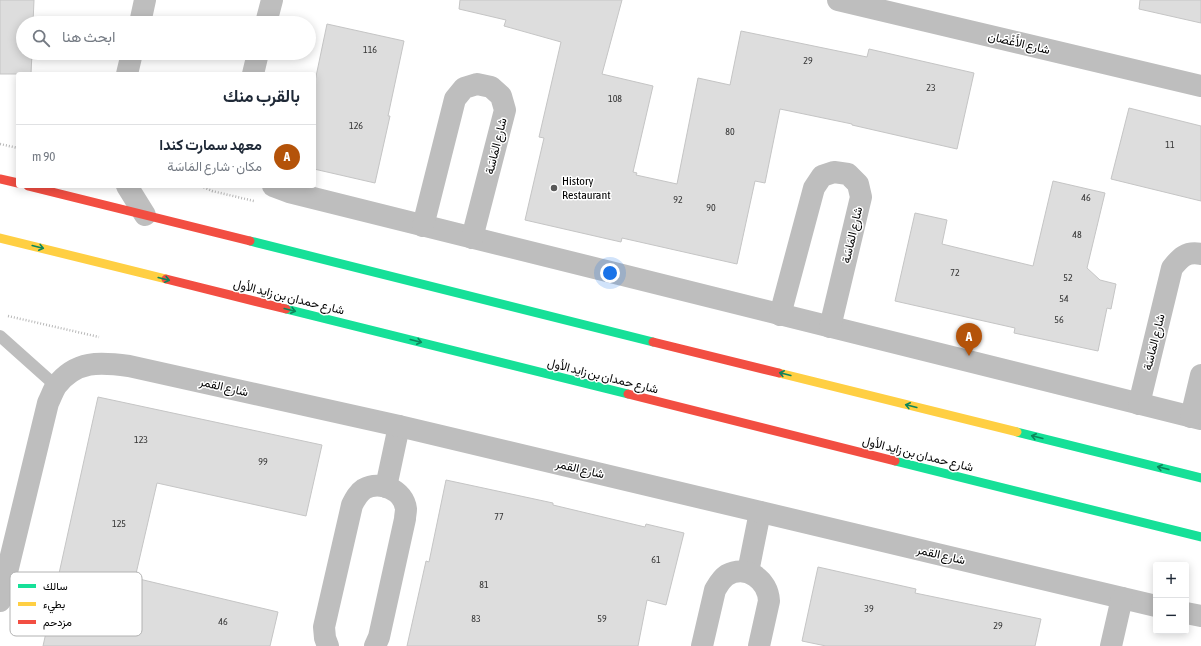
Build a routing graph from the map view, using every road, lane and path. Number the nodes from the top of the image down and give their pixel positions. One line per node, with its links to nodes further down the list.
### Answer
1 (145, 0): 4 (street)
2 (272, 0): 5 (street)
3 (838, 0): 10 (street, شارع الأَغْصَان)
4 (142, 16)
5 (268, 16)
6 (130, 60): 8 (street)
7 (256, 60): 9 (street)
8 (127, 72)
9 (253, 72)
10 (1201, 86)
11 (0, 144): 12 (path)
12 (16, 148)
13 (0, 179): 14 (main road)
14 (16, 183)
15 (39, 188): 18 (main road)
16 (128, 188): 18 (street)
17 (278, 188): 19 (street)
18 (145, 215): 31 (main road, one-way to 18)
19 (423, 226): 21 (street); 21 (street, شارع المَاسَة)
20 (0, 238): 34 (main road, شارع حمدان بن زايد الأول, one-way to 34)
21 (472, 238): 23 (street)
22 (1201, 254): 28 (street, شارع المَاسَة)
23 (780, 315): 24 (street); 24 (street, شارع المَاسَة)
24 (830, 327): 28 (street)
25 (0, 336): 27 (lane)
26 (1201, 375): 29 (street)
27 (56, 386): 30 (street, شارع القمر); 37 (street, شارع القمر)
28 (1139, 404): 29 (street)
29 (1196, 418)
30 (399, 426): 32 (street); 33 (street, شارع القمر)
31 (1201, 478)
32 (386, 487): 41 (street); 42 (street)
33 (760, 512): 35 (street); 36 (street, شارع القمر)
34 (1201, 537)
35 (748, 572): 43 (street); 44 (street)
36 (1122, 598): 38 (street, شارع القمر); 45 (street)
37 (0, 601)
38 (1153, 605)
39 (1189, 614): 40 (street)
40 (1201, 616)
41 (328, 646)
42 (375, 646)
43 (702, 646)
44 (759, 646)
45 (1112, 646)

